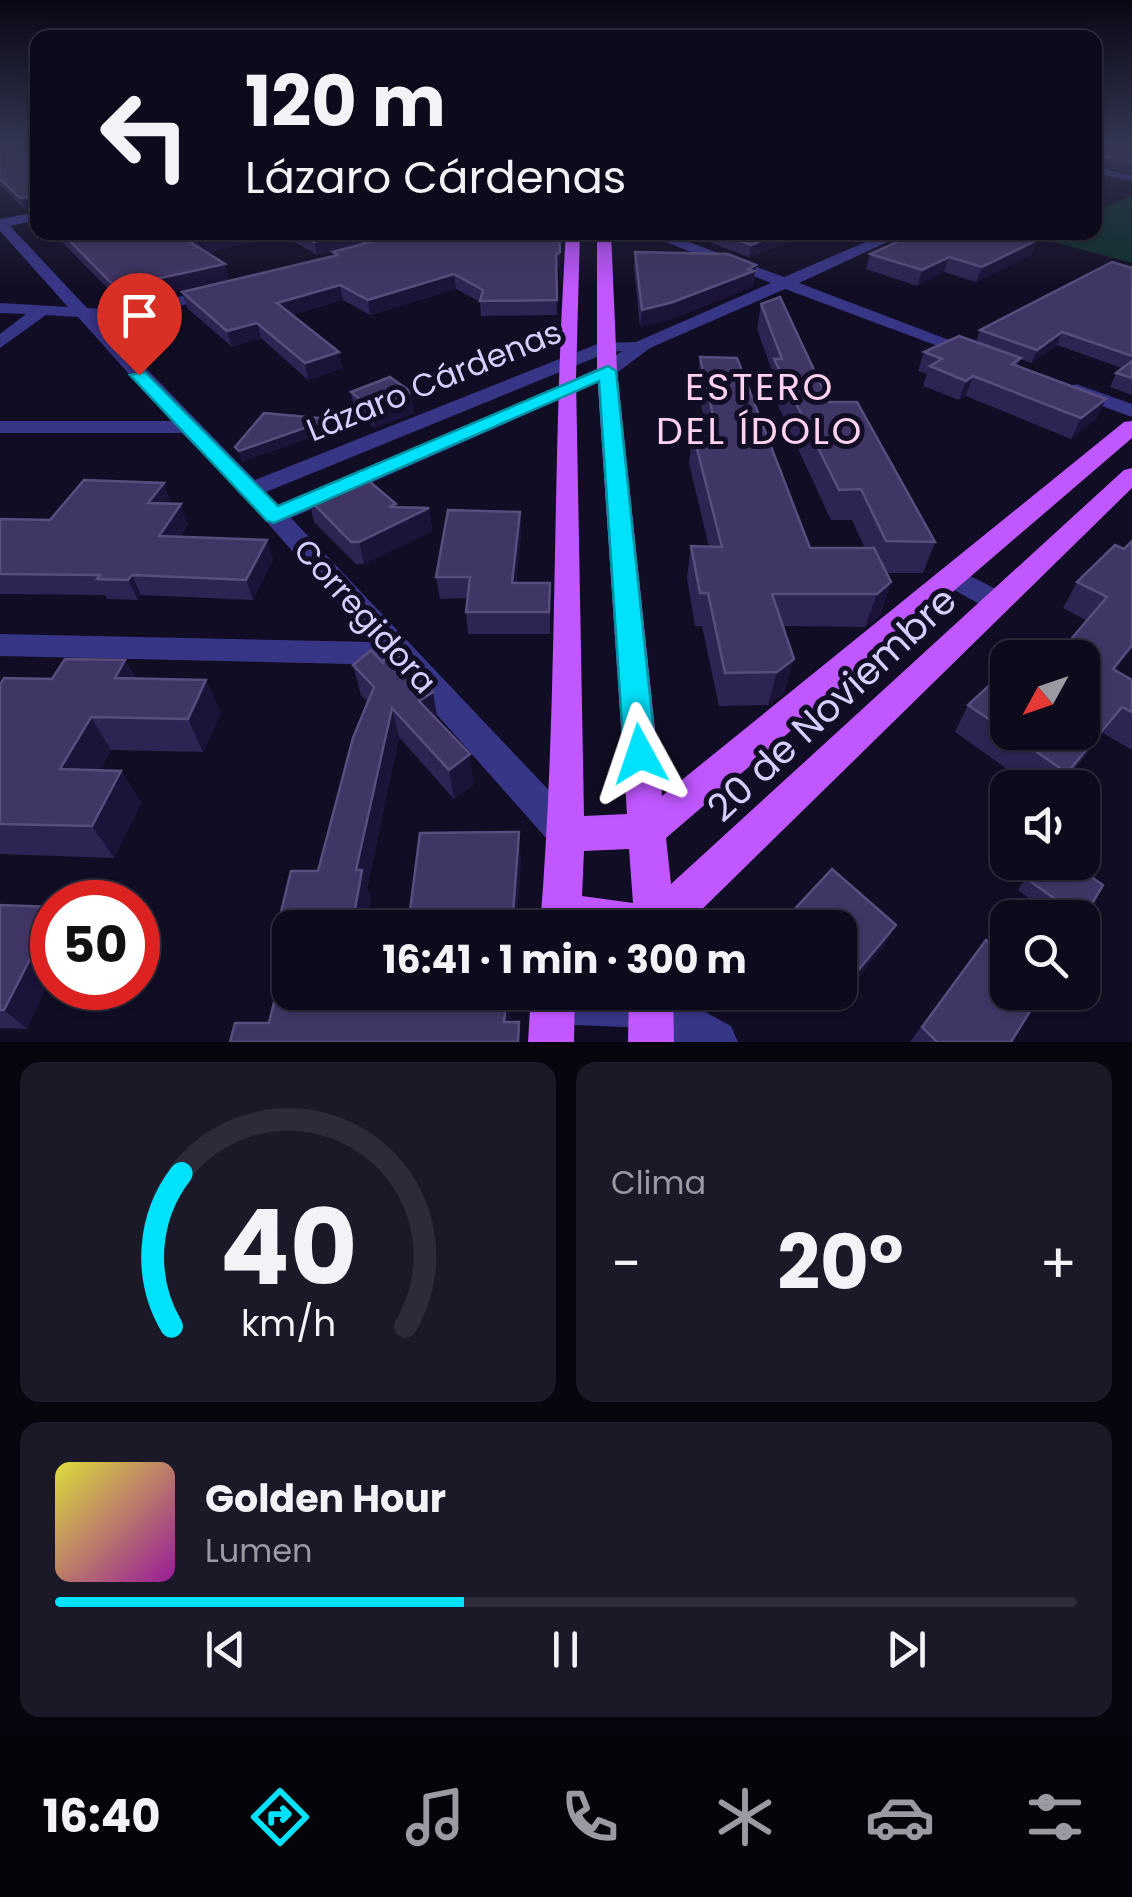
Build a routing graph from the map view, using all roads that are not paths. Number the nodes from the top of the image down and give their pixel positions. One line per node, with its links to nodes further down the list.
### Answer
1 (30, 218): 2 (street)
2 (0, 224): 11 (street, Corregidora)
3 (573, 240): 15 (main road)
4 (604, 240): 13 (main road)
5 (668, 240): 7 (street)
6 (883, 240): 7 (street, Lázaro Cárdenas)
7 (784, 283): 13 (street, Lázaro Cárdenas); 14 (street)
8 (235, 287): 11 (street)
9 (0, 308): 10 (street)
10 (42, 310): 11 (street); 12 (street)
11 (79, 312): 19 (street, Corregidora)
12 (0, 343)
13 (607, 359): 15 (street, Lázaro Cárdenas); 28 (main road)
14 (1004, 364)
15 (566, 376): 22 (street, Lázaro Cárdenas); 23 (street, Lázaro Cárdenas); 29 (main road)
16 (1059, 384): 17 (street)
17 (1132, 411)
18 (0, 427): 19 (street)
19 (188, 427): 22 (street, Corregidora)
20 (1132, 427): 24 (main road, 20 de Noviembre)
21 (1132, 475): 25 (main road, 20 de Noviembre)
22 (251, 490): 23 (street, Corregidora)
23 (274, 516): 27 (street, Corregidora)
24 (952, 576): 25 (street); 28 (main road, 20 de Noviembre)
25 (998, 602): 32 (main road, 20 de Noviembre)
26 (0, 645): 27 (street)
27 (399, 654): 29 (street, Corregidora)
28 (647, 830): 29 (main road); 31 (main road)
29 (566, 834): 30 (main road)
30 (562, 910)
31 (654, 910)
32 (673, 910)
33 (552, 1012): 34 (street)
34 (650, 1014): 35 (street)
35 (715, 1042)

